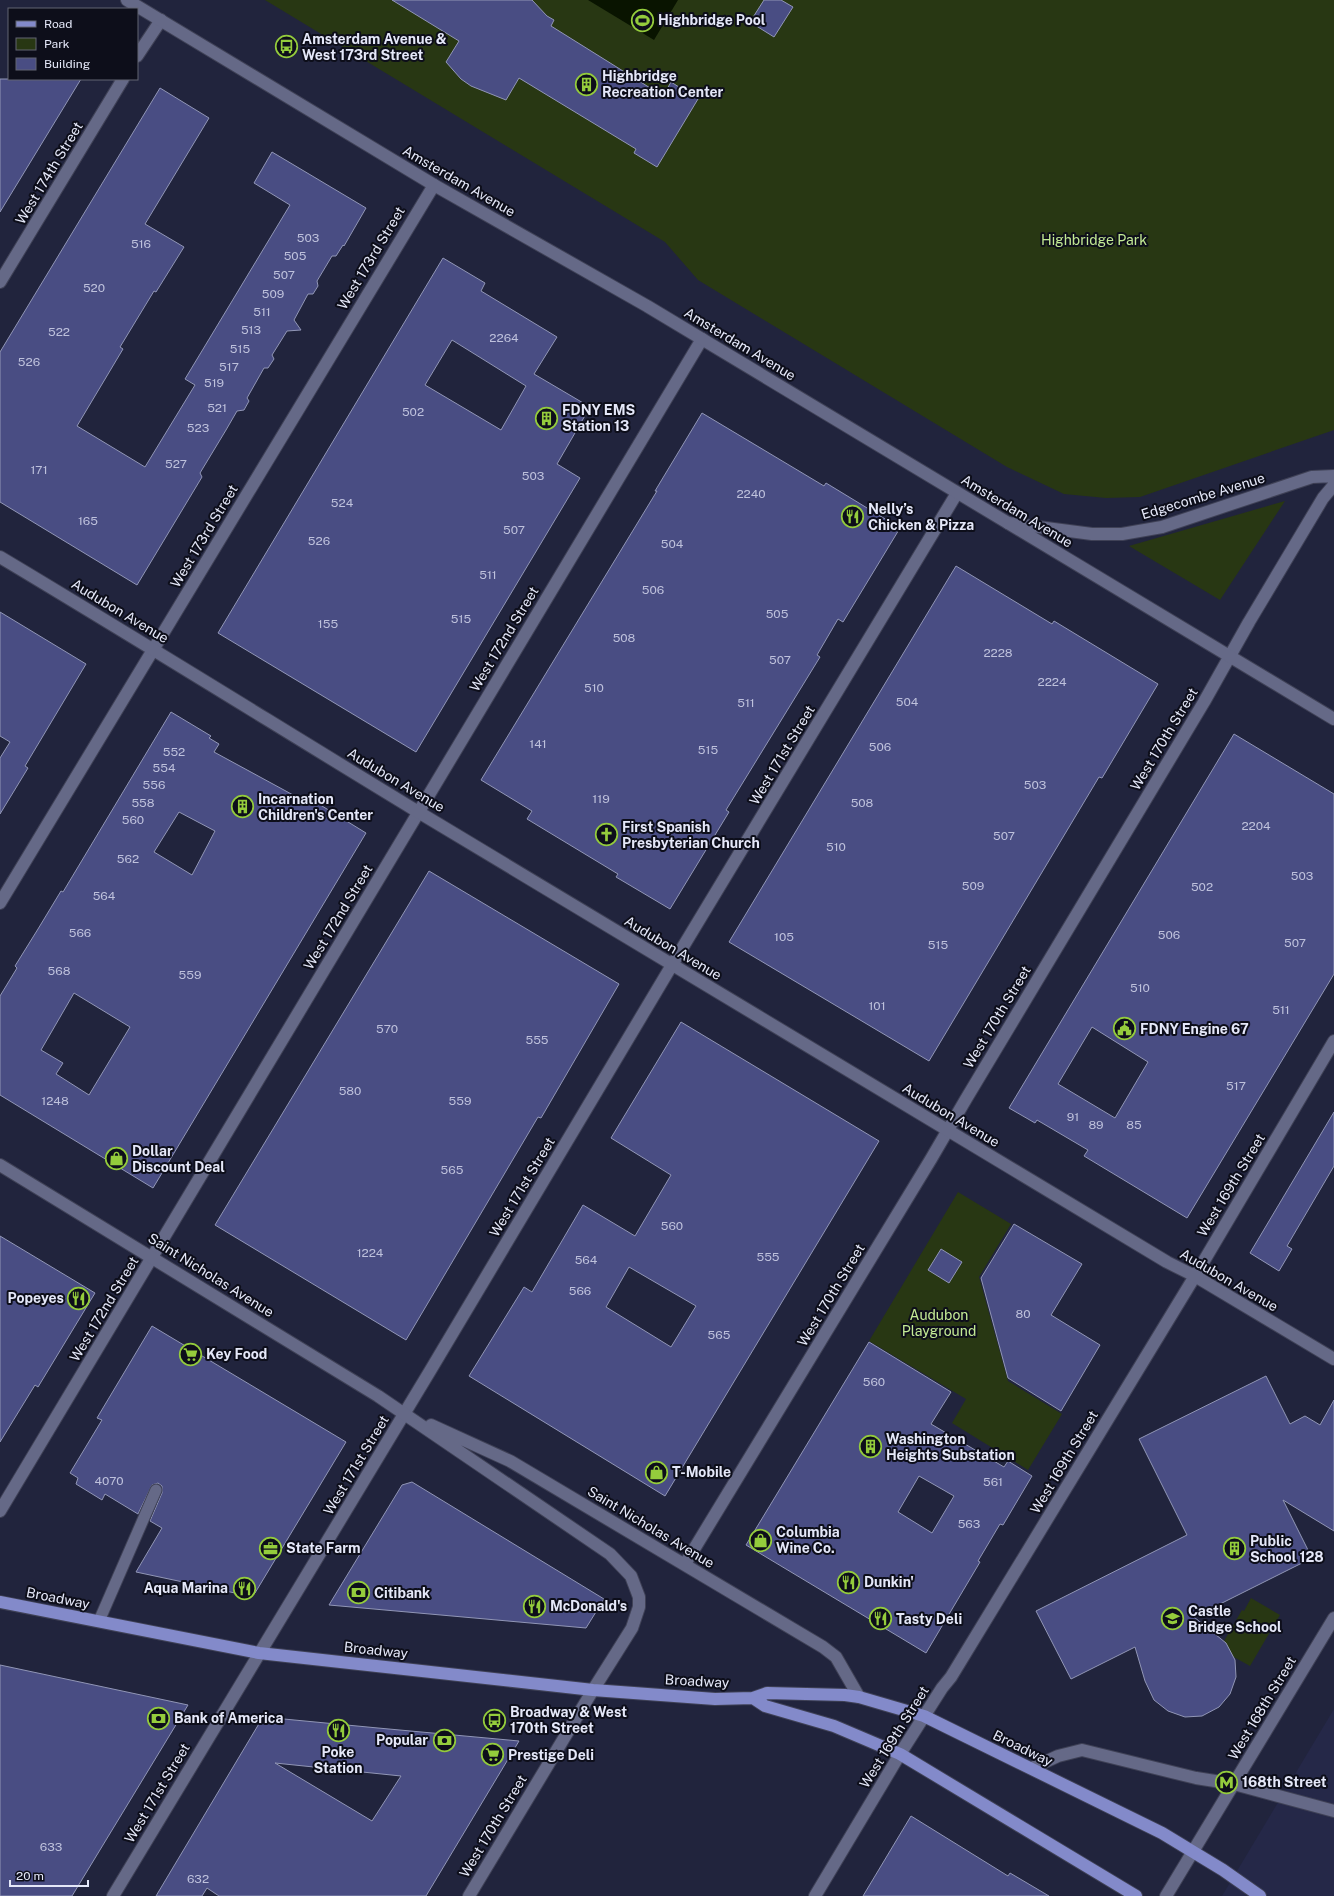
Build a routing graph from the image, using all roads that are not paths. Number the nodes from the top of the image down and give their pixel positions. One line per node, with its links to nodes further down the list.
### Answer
1 (127, 0): 2 (street, Amsterdam Avenue)
2 (161, 20): 3 (street); 5 (street, Amsterdam Avenue)
3 (138, 54)
4 (122, 80): 6 (street, West 174th Street)
5 (434, 185): 7 (street, Amsterdam Avenue); 13 (street, West 173rd Street)
6 (0, 282)
7 (702, 339): 10 (street, Amsterdam Avenue); 16 (street, West 172nd Street)
8 (1334, 476): 11 (street, Edgecombe Avenue)
9 (1334, 484): 14 (street, West 170th Street)
10 (957, 493): 11 (street, Amsterdam Avenue); 18 (street, West 171st Street)
11 (1007, 523): 14 (street, Amsterdam Avenue)
12 (0, 557): 13 (street, Audubon Avenue)
13 (153, 648): 16 (street, Audubon Avenue); 17 (street, West 173rd Street)
14 (1230, 657): 15 (street, Amsterdam Avenue); 20 (street, West 170th Street)
15 (1334, 719)
16 (418, 812): 18 (street, Audubon Avenue); 22 (street, West 172nd Street)
17 (0, 903)
18 (672, 965): 20 (street, Audubon Avenue); 25 (street, West 171st Street)
19 (1334, 1041): 23 (street, West 169th Street)
20 (948, 1131): 23 (street, Audubon Avenue); 28 (street, West 170th Street)
21 (0, 1165): 22 (street, Saint Nicholas Avenue)
22 (153, 1257): 25 (street, Saint Nicholas Avenue); 27 (street, West 172nd Street)
23 (1195, 1276): 24 (street, Audubon Avenue); 36 (street, West 169th Street)
24 (1334, 1359)
25 (404, 1413): 28 (street, Saint Nicholas Avenue); 32 (street, West 171st Street); 33 (street, Saint Nicholas Avenue)
26 (156, 1490): 31 (lane)
27 (0, 1511)
28 (685, 1564): 34 (street, Saint Nicholas Avenue)
29 (0, 1602): 31 (main road, Broadway)
30 (1334, 1618): 39 (street, West 168th Street)
31 (99, 1621): 32 (main road, Broadway)
32 (259, 1653): 33 (main road, Broadway); 42 (street, West 171st Street)
33 (593, 1690): 35 (main road, Broadway); 43 (street, West 170th Street)
34 (859, 1697): 35 (main road, Broadway); 36 (main road, Broadway)
35 (752, 1698): 37 (main road, Broadway)
36 (924, 1716): 37 (street, West 169th Street); 38 (main road, Broadway)
37 (900, 1754): 44 (street, West 169th Street); 45 (main road, Broadway)
38 (1032, 1768): 39 (street); 41 (main road, Broadway)
39 (1234, 1784): 40 (street); 41 (street, West 168th Street)
40 (1334, 1811)
41 (1193, 1852): 46 (street, West 168th Street); 47 (main road, Broadway)
42 (113, 1896)
43 (469, 1896)
44 (815, 1896)
45 (1136, 1896)
46 (1166, 1896)
47 (1260, 1896)

